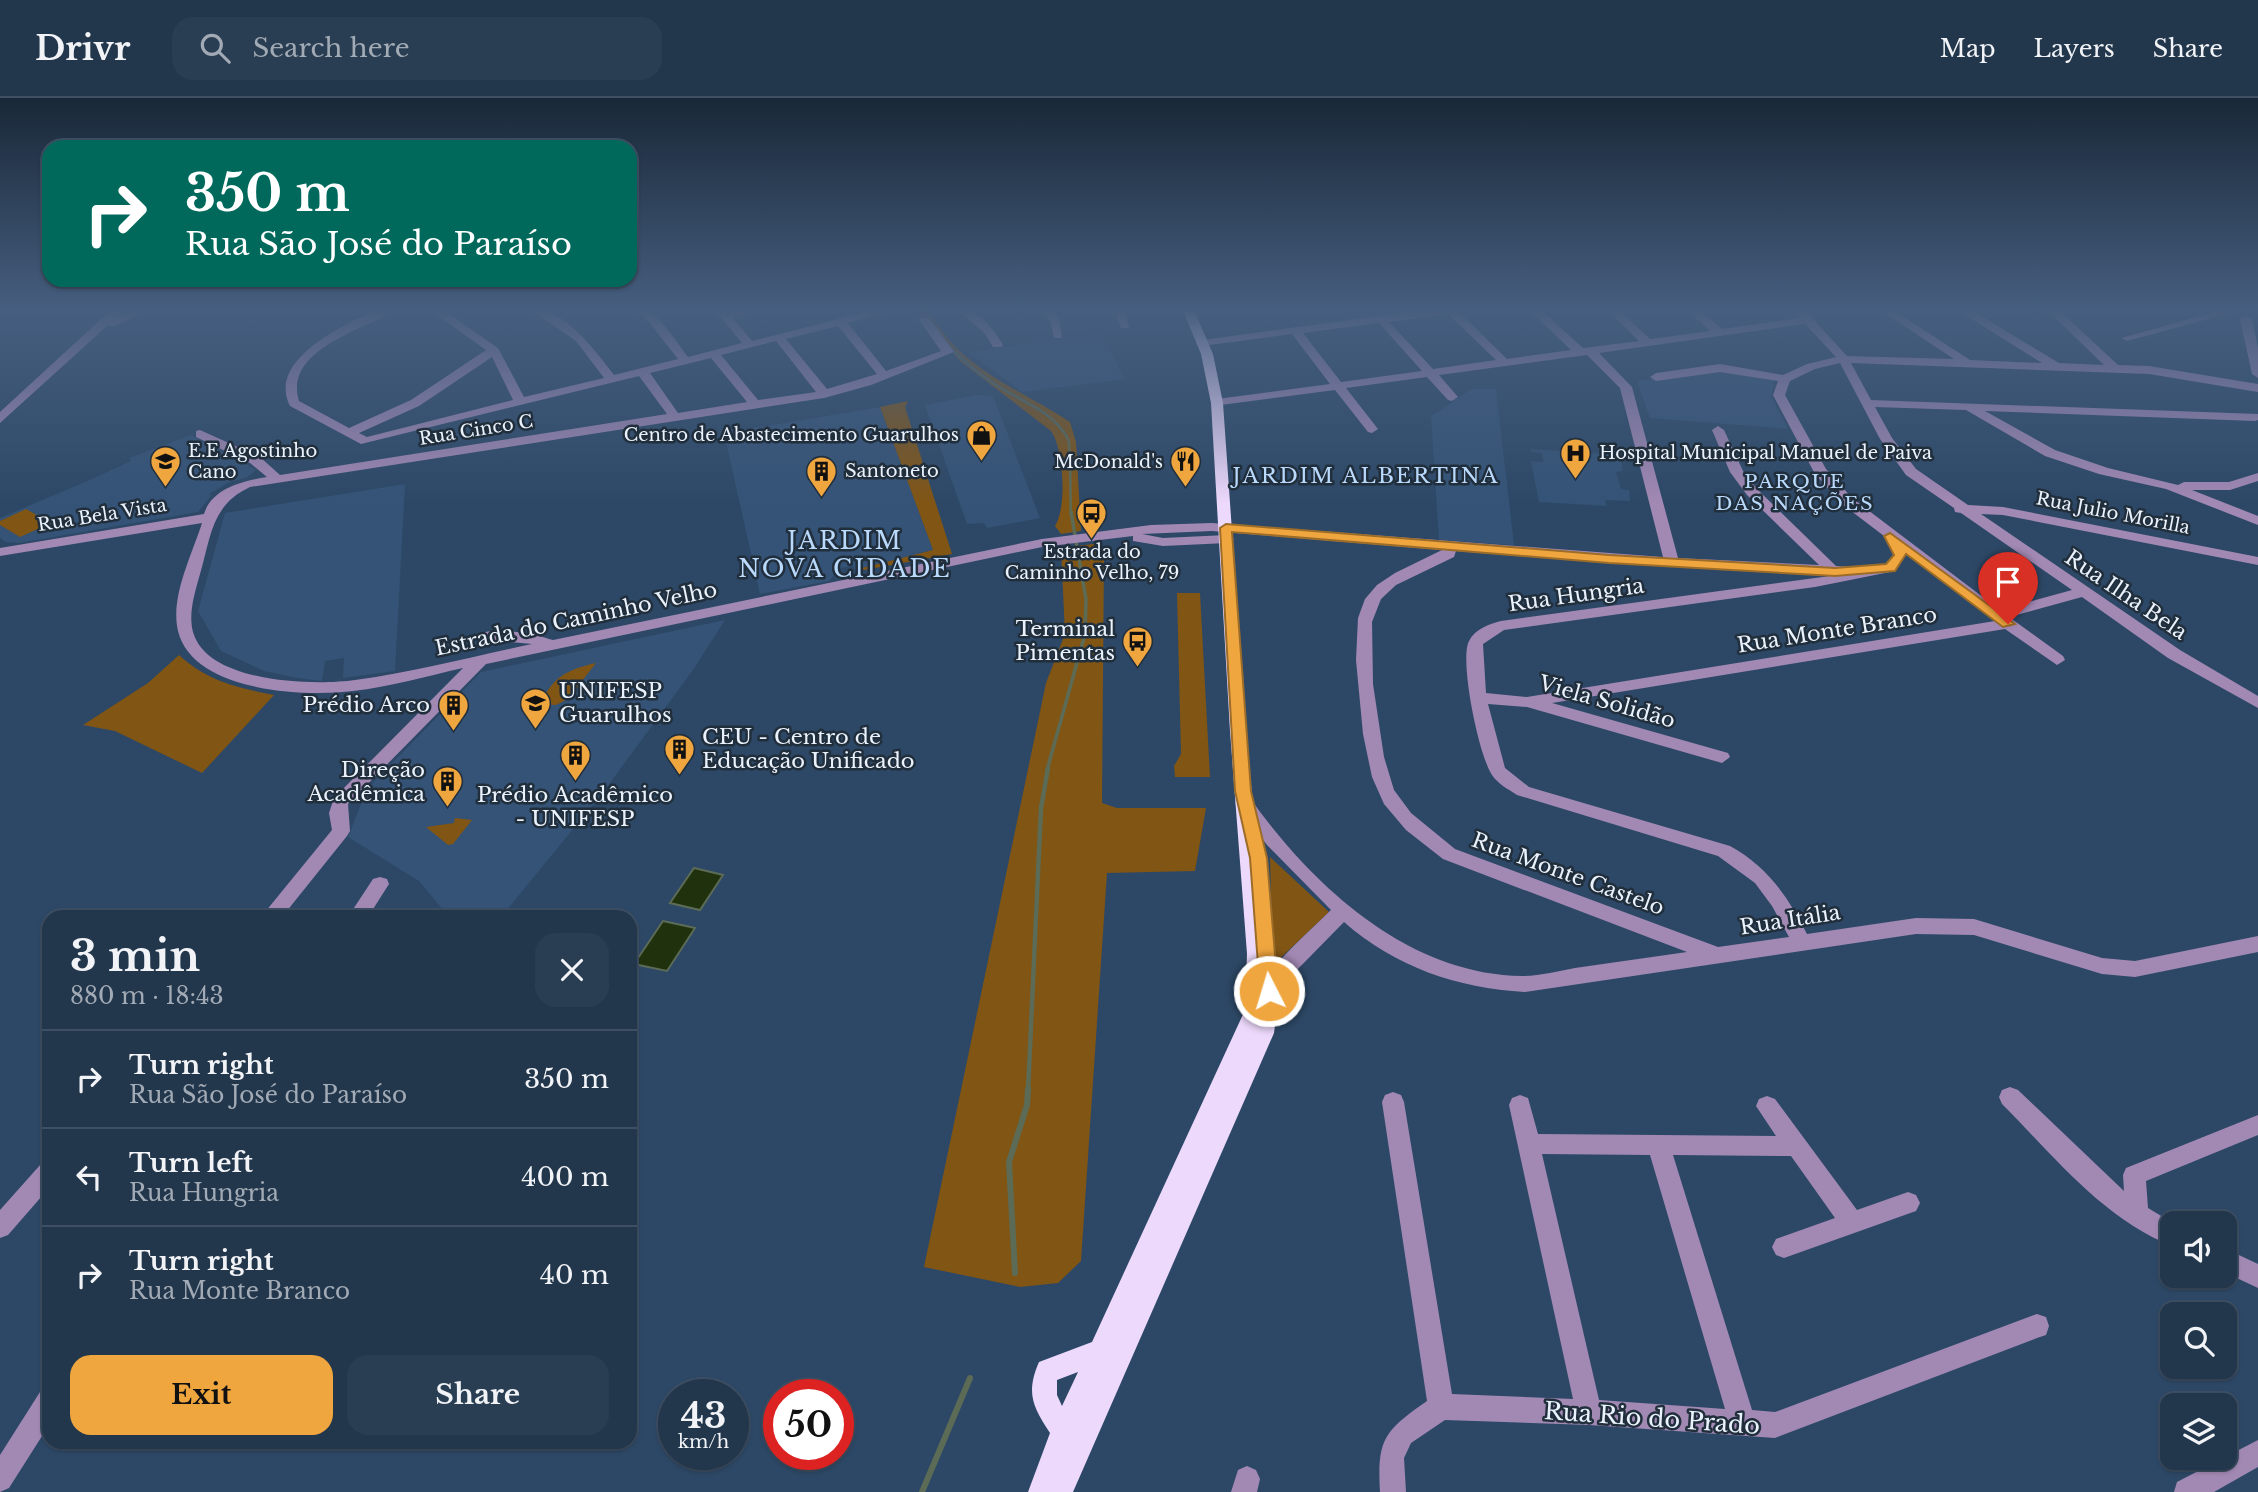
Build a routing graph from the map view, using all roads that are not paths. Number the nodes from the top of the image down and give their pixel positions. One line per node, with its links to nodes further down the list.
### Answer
1 (50, 373): 35 (street)
2 (294, 373): 39 (street)
3 (460, 373): 39 (street)
4 (506, 373): 29 (street)
5 (606, 373): 23 (street)
6 (633, 373): 23 (street)
7 (643, 373): 34 (street)
8 (729, 373): 32 (street)
9 (807, 373): 27 (street)
10 (882, 373): 21 (street)
11 (892, 373): 21 (street, Rua Cinco C)
12 (1210, 373): 30 (main road)
13 (1328, 373): 25 (street)
14 (1429, 373): 25 (street); 28 (street)
15 (1610, 373): 56 (street)
16 (1684, 373): 22 (street)
17 (1749, 373): 24 (street)
18 (1796, 373): 24 (street)
19 (1851, 373): 31 (street, Rua Ilha Bela)
20 (2176, 373): 26 (street)
21 (884, 376): 27 (street, Rua Cinco C)
22 (1656, 377)
23 (610, 378): 29 (street)
24 (1784, 379): 52 (street, Rua Monte Branco)
25 (1338, 386): 30 (street); 37 (street)
26 (2258, 388)
27 (824, 394): 32 (street, Rua Cinco C)
28 (1452, 397)
29 (520, 401): 41 (street)
30 (1217, 403): 51 (main road)
31 (1865, 403): 33 (street); 46 (street, Rua Ilha Bela)
32 (755, 404): 34 (street, Rua Cinco C)
33 (1969, 407): 36 (street); 45 (street)
34 (675, 417): 42 (street, Rua Cinco C)
35 (0, 419)
36 (2257, 420)
37 (1372, 429)
38 (1718, 430): 58 (street)
39 (351, 432): 41 (street)
40 (200, 434): 44 (street)
41 (365, 441): 42 (street)
42 (367, 464): 44 (street, Rua Cinco C)
43 (2258, 478): 45 (street)
44 (277, 479): 49 (street, Rua Cinco C)
45 (2211, 494): 50 (street)
46 (1944, 498): 47 (street, Rua Ilha Bela); 48 (street)
47 (1960, 509): 48 (street, Rua Julio Morilla); 61 (street, Rua Ilha Bela)
48 (2003, 511): 55 (street, Rua Julio Morilla)
49 (210, 517): 54 (street, Rua Bela Vista); 66 (street, Estrada do Caminho Velho)
50 (2258, 521)
51 (1226, 534): 53 (street, Estrada do Caminho Velho); 64 (street, Estrada do Caminho Velho); 71 (main road)
52 (1890, 536): 59 (street, Rua Hungria); 62 (street, Rua Monte Branco)
53 (1449, 546): 56 (street, Estrada do Caminho Velho); 78 (street, Rua Monte Castelo)
54 (0, 552)
55 (2258, 561)
56 (1672, 563): 57 (street, Estrada do Caminho Velho)
57 (1748, 568): 58 (street, Estrada do Caminho Velho); 60 (street)
58 (1835, 572): 59 (street, Estrada do Caminho Velho)
59 (1865, 572): 60 (street, Rua Hungria)
60 (1766, 590): 67 (street, Rua Hungria)
61 (2083, 592): 62 (street); 69 (street, Rua Ilha Bela)
62 (2002, 620): 65 (street); 68 (street, Rua Monte Branco)
63 (486, 636): 64 (street)
64 (554, 645): 66 (street, Estrada do Caminho Velho)
65 (2057, 660)
66 (480, 661): 73 (street)
67 (1479, 698): 68 (street, Viela Solidão); 76 (street, Rua Hungria)
68 (1527, 702): 70 (street, Viela Solidão)
69 (2258, 703)
70 (1722, 757)
71 (1244, 803): 75 (street, Rua Itália); 79 (main road); 80 (main road)
72 (380, 884): 74 (street)
73 (277, 910)
74 (363, 910)
75 (1342, 911): 78 (street, Rua Itália); 79 (street)
76 (1801, 942): 77 (street, Rua Itália); 78 (street, Rua Itália)
77 (2258, 944)
78 (1716, 956)
79 (1269, 991): 80 (street); 108 (main road)
80 (1255, 1010): 99 (main road)
81 (2010, 1097): 91 (street)
82 (1394, 1102): 100 (street)
83 (1520, 1105): 86 (street)
84 (1767, 1106): 87 (street)
85 (2258, 1125): 91 (street)
86 (1529, 1144): 88 (street); 101 (street)
87 (1795, 1146): 88 (street); 92 (street)
88 (1659, 1147): 103 (street)
89 (42, 1179): 93 (street)
90 (1908, 1203): 92 (street)
91 (2137, 1215): 94 (street)
92 (1852, 1222): 95 (street)
93 (0, 1227)
94 (2160, 1229)
95 (1784, 1247)
96 (2237, 1266): 97 (street)
97 (2258, 1276)
98 (2037, 1325): 103 (street, Rua Rio do Prado)
99 (1101, 1351): 104 (main road); 104 (main road)
100 (1441, 1407): 101 (street, Rua Rio do Prado); 109 (street)
101 (1589, 1412): 103 (street, Rua Rio do Prado)
102 (42, 1413): 106 (street)
103 (1743, 1424)
104 (1064, 1431): 107 (main road)
105 (2258, 1453): 110 (street)
106 (0, 1479)
107 (1041, 1492)
108 (1059, 1492)
109 (1393, 1492)
110 (2187, 1492)

